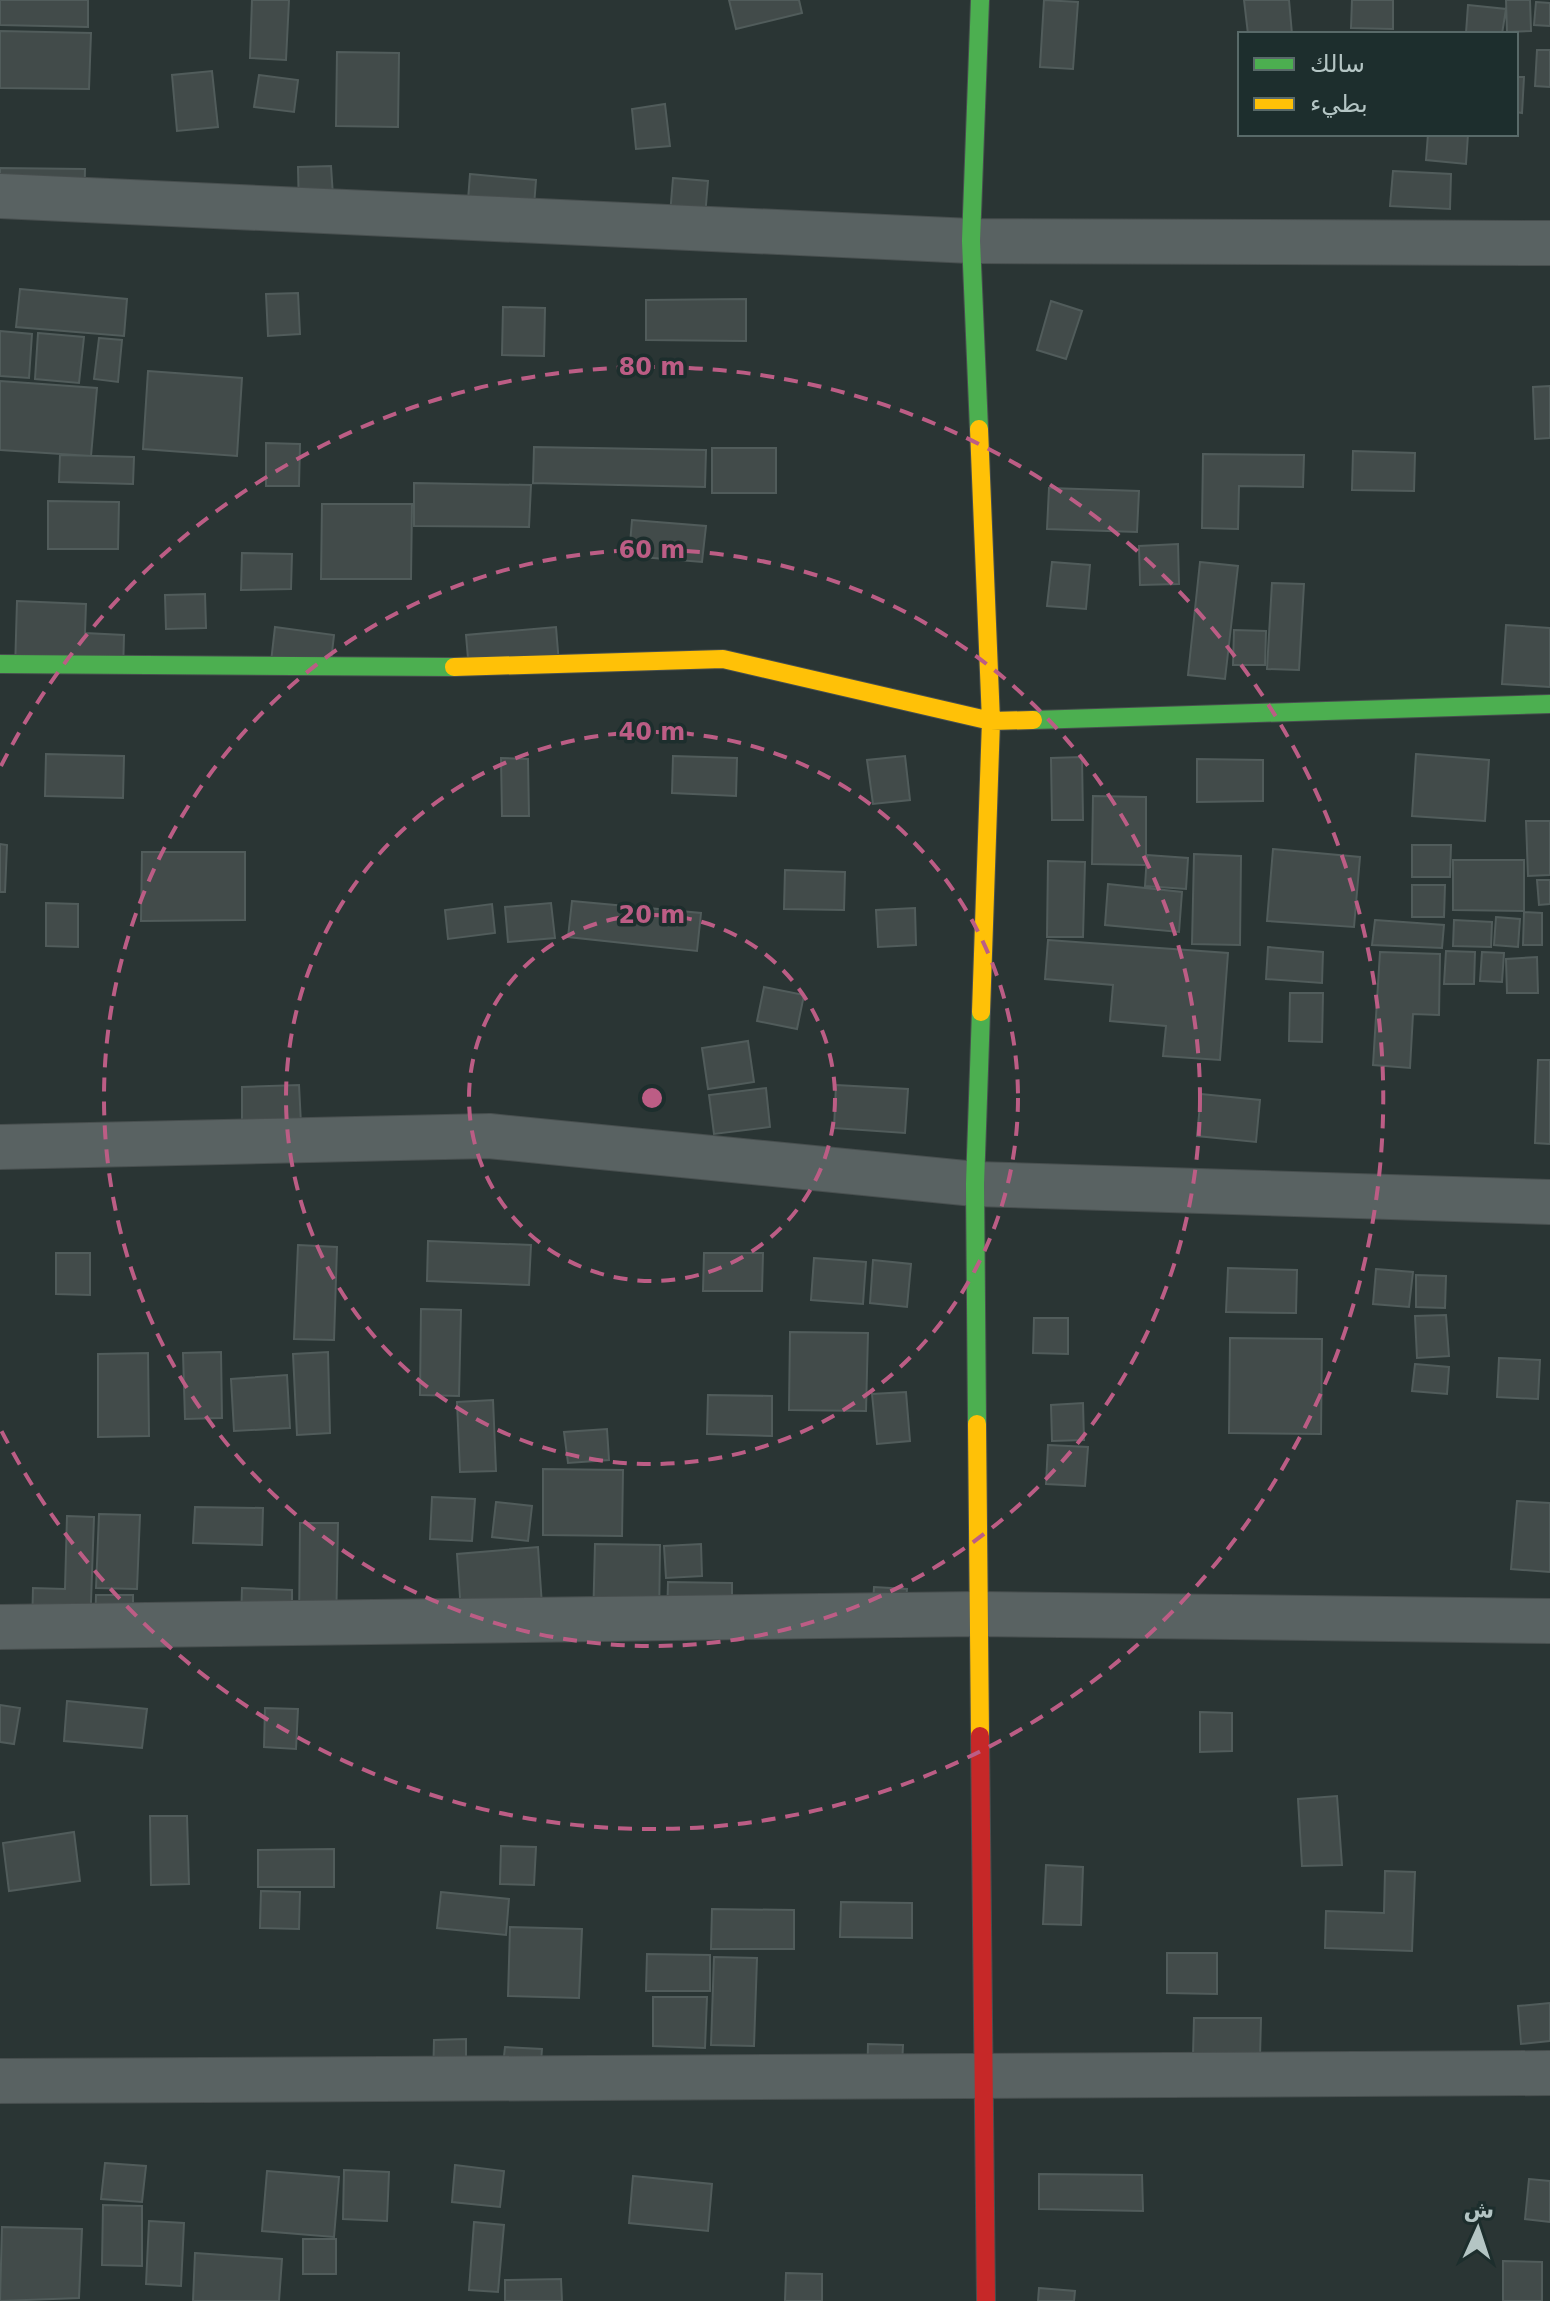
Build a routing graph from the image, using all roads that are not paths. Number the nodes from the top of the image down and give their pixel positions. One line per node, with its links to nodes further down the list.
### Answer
1 (980, 0): 3 (street)
2 (0, 196): 3 (street)
3 (971, 241): 4 (street); 7 (street)
4 (1550, 243)
5 (0, 664): 7 (street)
6 (1550, 704): 7 (street)
7 (991, 721): 9 (street)
8 (0, 1147): 9 (street)
9 (975, 1184): 10 (street); 11 (street)
10 (1550, 1202)
11 (977, 1614): 12 (street); 13 (street); 15 (street)
12 (1550, 1621)
13 (0, 1627)
14 (1550, 2073): 15 (street)
15 (983, 2075): 16 (street); 17 (street)
16 (0, 2081)
17 (986, 2301)

